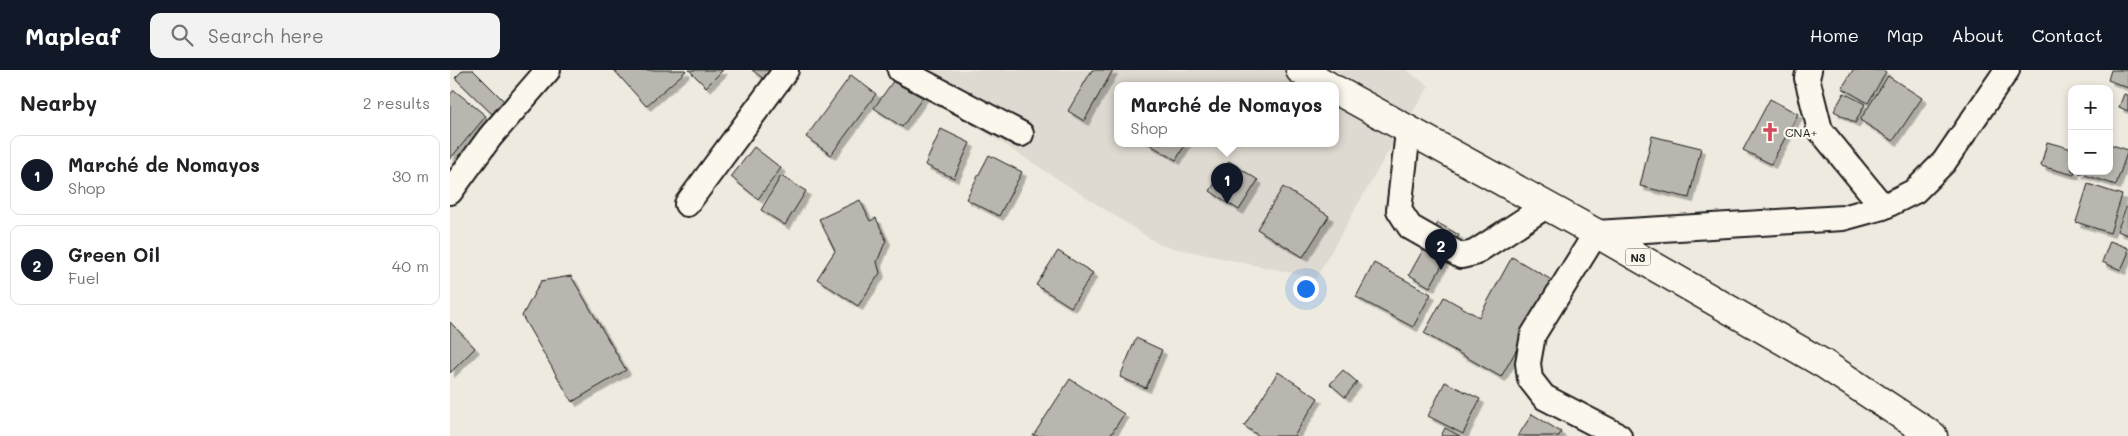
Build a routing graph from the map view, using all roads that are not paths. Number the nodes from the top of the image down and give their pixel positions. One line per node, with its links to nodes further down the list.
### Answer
1 (548, 70): 11 (street)
2 (786, 70): 12 (street)
3 (900, 70): 10 (street)
4 (1300, 70): 7 (highway)
5 (1809, 70): 14 (street)
6 (2007, 70): 14 (street)
7 (1322, 82)
8 (1339, 92): 9 (highway, N3)
9 (1408, 132): 13 (highway, N3); 13 (street)
10 (1020, 134)
11 (450, 192)
12 (687, 204)
13 (1546, 206): 15 (highway, N3)
14 (1883, 207): 15 (street)
15 (1596, 234): 16 (street); 17 (highway, N3)
16 (1619, 436)
17 (1933, 436)

